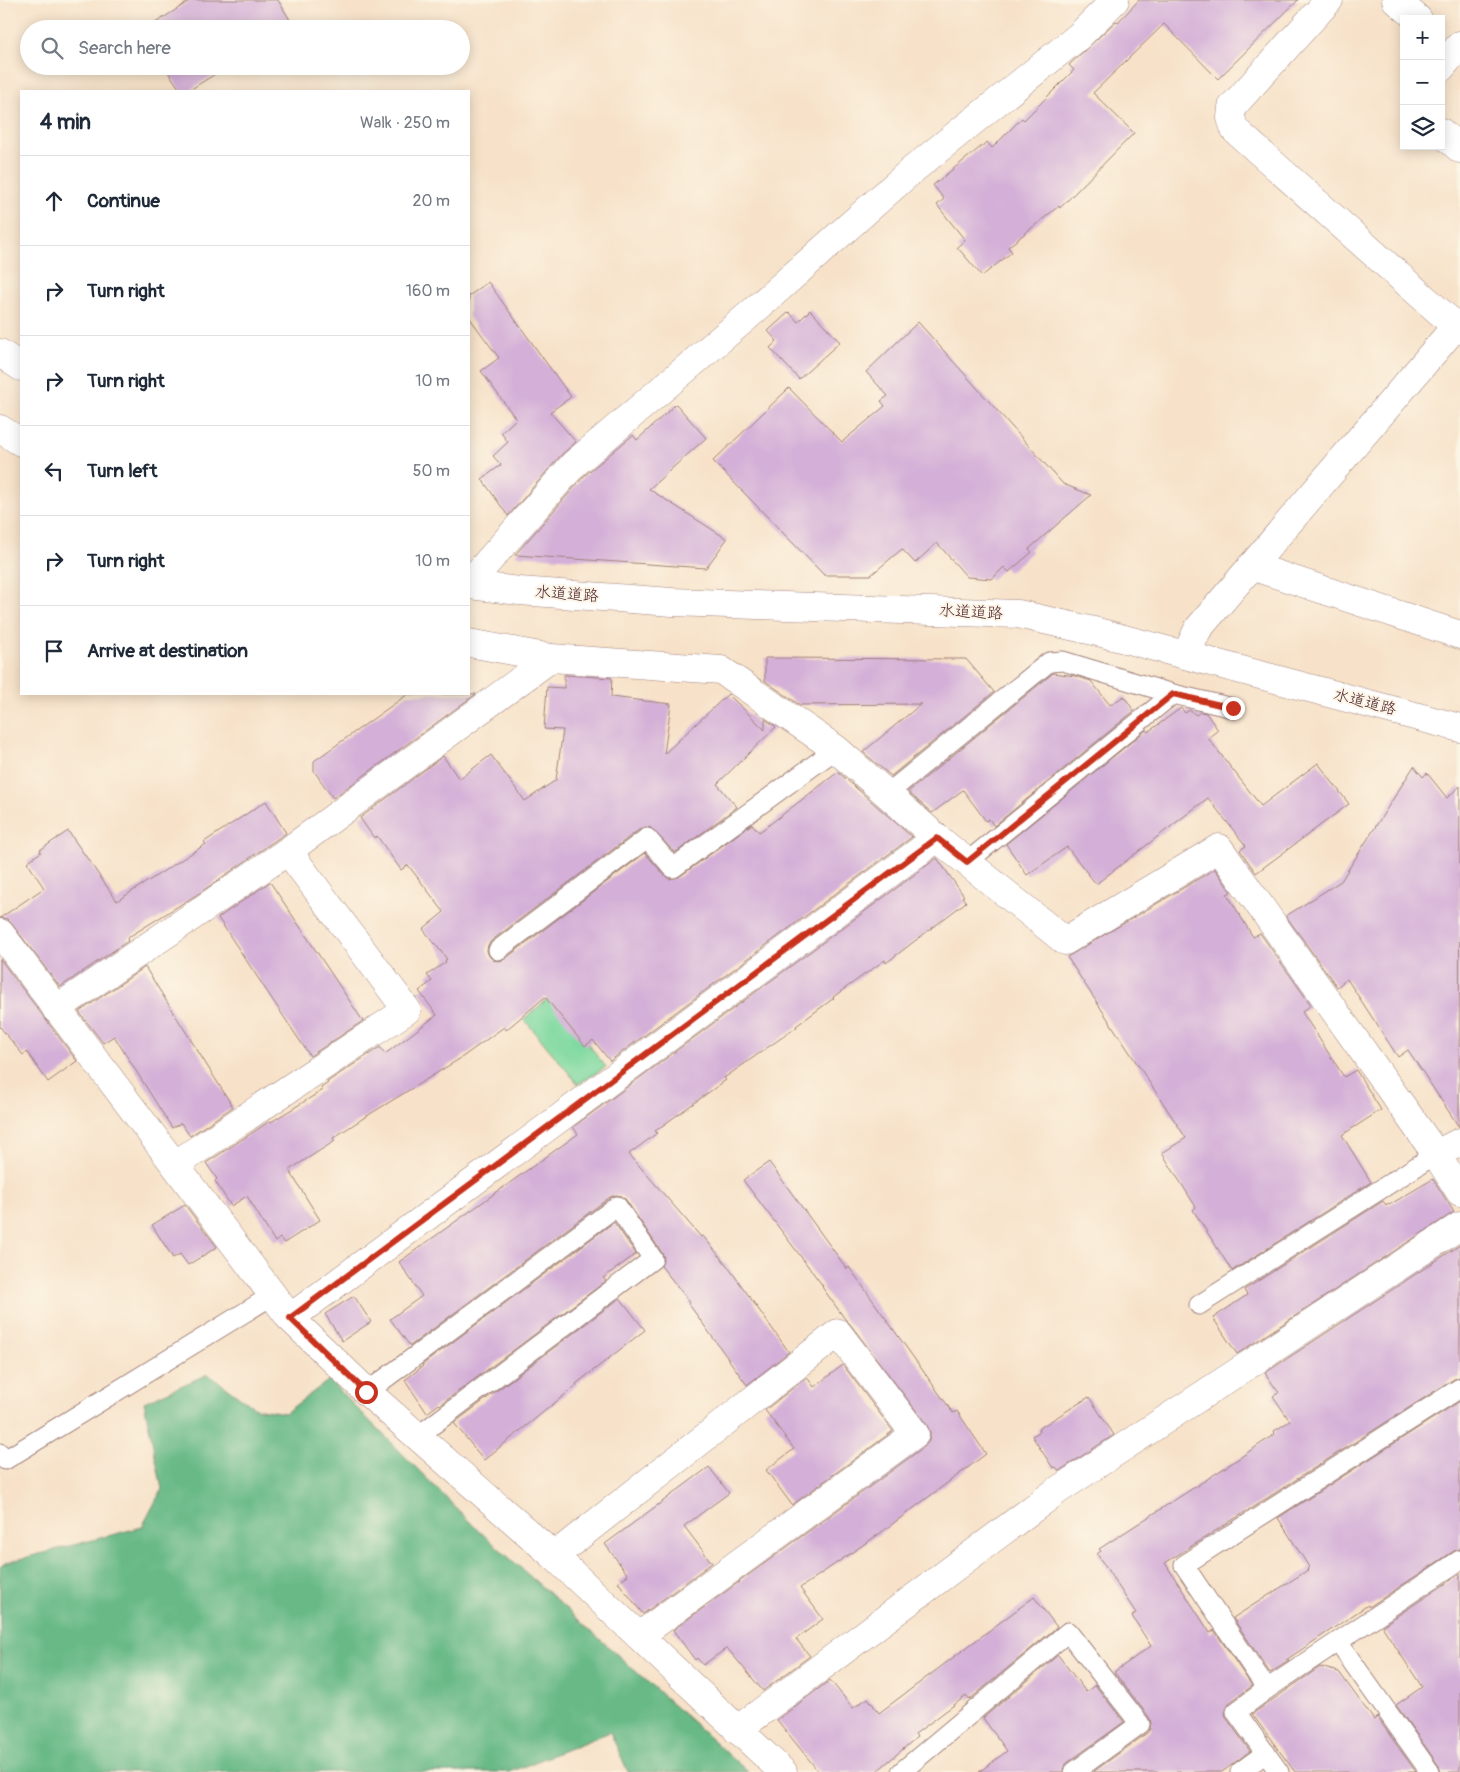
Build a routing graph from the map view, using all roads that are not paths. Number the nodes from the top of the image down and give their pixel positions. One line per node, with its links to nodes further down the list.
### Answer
1 (1115, 0): 13 (street)
2 (1329, 0): 7 (street)
3 (1396, 0): 4 (street)
4 (1413, 15)
5 (1445, 136): 6 (street)
6 (1460, 149)
7 (1458, 328): 12 (street)
8 (0, 353): 9 (street)
9 (20, 365)
10 (0, 429): 11 (street)
11 (20, 441)
12 (1251, 566): 15 (street); 17 (street)
13 (470, 583)
14 (470, 584): 17 (street, 水道道路)
15 (1460, 635)
16 (470, 643): 18 (street)
17 (1186, 655): 21 (street, 水道道路)
18 (550, 658): 22 (street); 25 (street)
19 (1173, 694): 20 (lane); 23 (lane); 26 (lane)
20 (1233, 708)
21 (1460, 728)
22 (836, 748): 23 (street); 28 (lane)
23 (887, 794): 24 (street)
24 (937, 838): 26 (street); 37 (street)
25 (288, 851): 29 (street); 32 (street)
26 (967, 862): 31 (street)
27 (0, 933): 29 (street)
28 (498, 950)
29 (56, 1009): 32 (street)
30 (1460, 1142): 31 (street)
31 (1436, 1154): 33 (street); 36 (lane)
32 (176, 1164): 35 (street)
33 (1460, 1192)
34 (1460, 1226): 47 (street)
35 (272, 1295): 37 (street); 41 (lane)
36 (1199, 1305)
37 (290, 1318): 39 (street)
38 (1460, 1388): 46 (lane)
39 (366, 1392): 40 (street); 40 (lane)
40 (418, 1436): 42 (street)
41 (0, 1453)
42 (554, 1556): 44 (street); 44 (street)
43 (1460, 1560): 45 (lane)
44 (639, 1636): 47 (street)
45 (1338, 1642): 46 (lane); 54 (lane)
46 (1267, 1689): 48 (lane)
47 (737, 1730): 49 (street)
48 (1266, 1753): 52 (lane); 53 (lane)
49 (783, 1772)
50 (901, 1772): 51 (lane)
51 (1074, 1772)
52 (1240, 1772)
53 (1279, 1772)
54 (1430, 1772)

